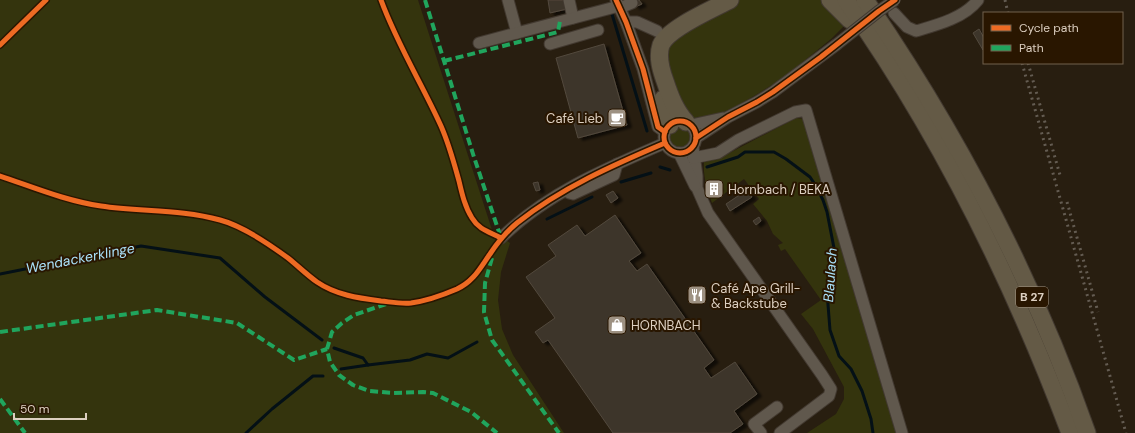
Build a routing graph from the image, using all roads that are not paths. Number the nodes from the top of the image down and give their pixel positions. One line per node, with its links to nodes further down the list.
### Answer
1 (508, 0): 17 (street)
2 (568, 0): 13 (street)
3 (714, 0): 16 (highway)
4 (730, 0): 23 (highway)
5 (830, 0): 19 (highway)
6 (846, 0): 19 (highway, B 27)
7 (865, 0): 33 (highway, B 27)
8 (895, 0): 22 (street, bridge)
9 (978, 0): 12 (street)
10 (632, 3): 11 (street)
11 (614, 7): 13 (street); 14 (street)
12 (894, 13)
13 (573, 18): 17 (street)
14 (626, 22): 16 (street); 21 (street)
15 (598, 30): 20 (street)
16 (657, 31): 21 (highway)
17 (517, 33): 18 (street)
18 (479, 43)
19 (875, 43): 32 (highway, B 27)
20 (550, 44)
21 (649, 71): 23 (highway)
22 (728, 117): 23 (street); 24 (street)
23 (675, 130): 24 (street); 25 (street); 27 (street)
24 (694, 148): 25 (street); 26 (street); 31 (street)
25 (679, 153): 26 (street)
26 (696, 188): 30 (street)
27 (502, 238)
28 (778, 407): 29 (street)
29 (761, 433)
30 (780, 433)
31 (902, 433)
32 (1070, 433)
33 (1087, 433)

